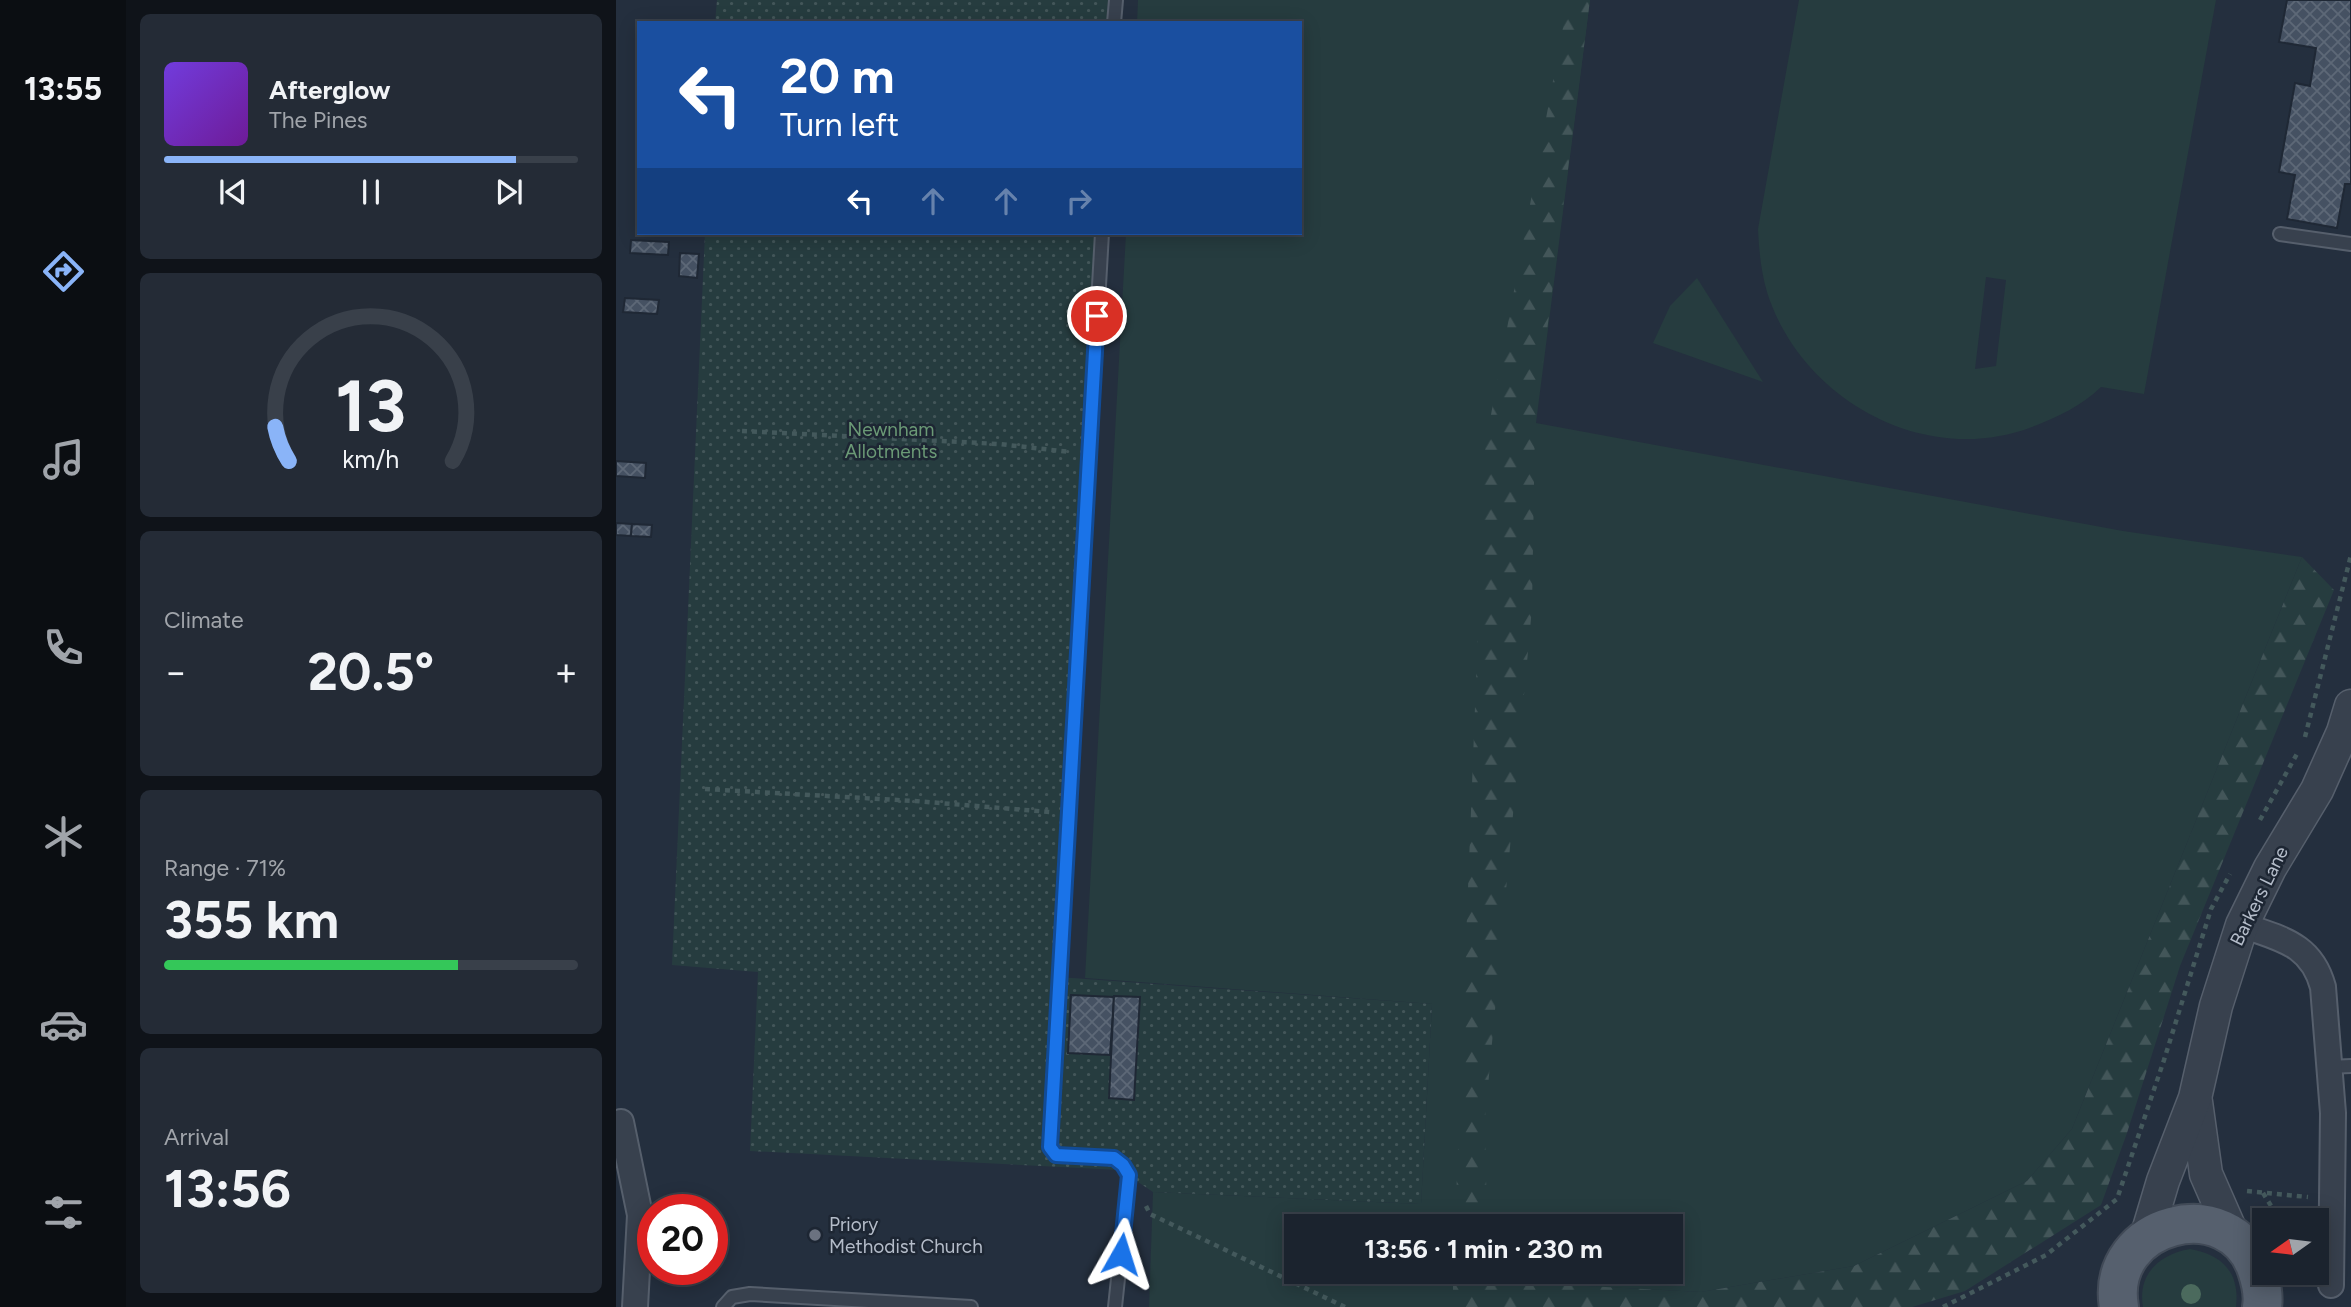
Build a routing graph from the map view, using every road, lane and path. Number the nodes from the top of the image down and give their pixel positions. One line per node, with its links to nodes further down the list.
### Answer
1 (1116, 0): 2 (lane)
2 (1114, 21)
3 (2280, 234): 5 (lane)
4 (1102, 235): 7 (lane)
5 (2351, 244)
6 (742, 431): 7 (path)
7 (1089, 455): 10 (lane)
8 (2351, 706): 11 (street, Barkers Lane)
9 (705, 789): 10 (path)
10 (1070, 814): 16 (lane)
11 (2242, 925): 12 (street); 13 (street, Barkers Lane)
12 (2340, 1067): 17 (street)
13 (2195, 1098): 20 (street, Barkers Lane); 21 (street, Barkers Lane)
14 (621, 1122): 19 (street)
15 (2127, 1167): 29 (path)
16 (1129, 1175): 27 (lane); 28 (path)
17 (2332, 1199): 18 (path); 22 (street)
18 (2272, 1208)
19 (628, 1214): 24 (street)
20 (2146, 1238): 21 (main road); 23 (main road)
21 (2245, 1250): 31 (main road); 32 (main road)
22 (2331, 1285)
23 (2119, 1294): 30 (main road)
24 (635, 1307)
25 (723, 1307): 26 (lane)
26 (971, 1307)
27 (1115, 1307)
28 (1345, 1307)
29 (1943, 1307)
30 (2092, 1307)
31 (2262, 1307)
32 (2289, 1307)

